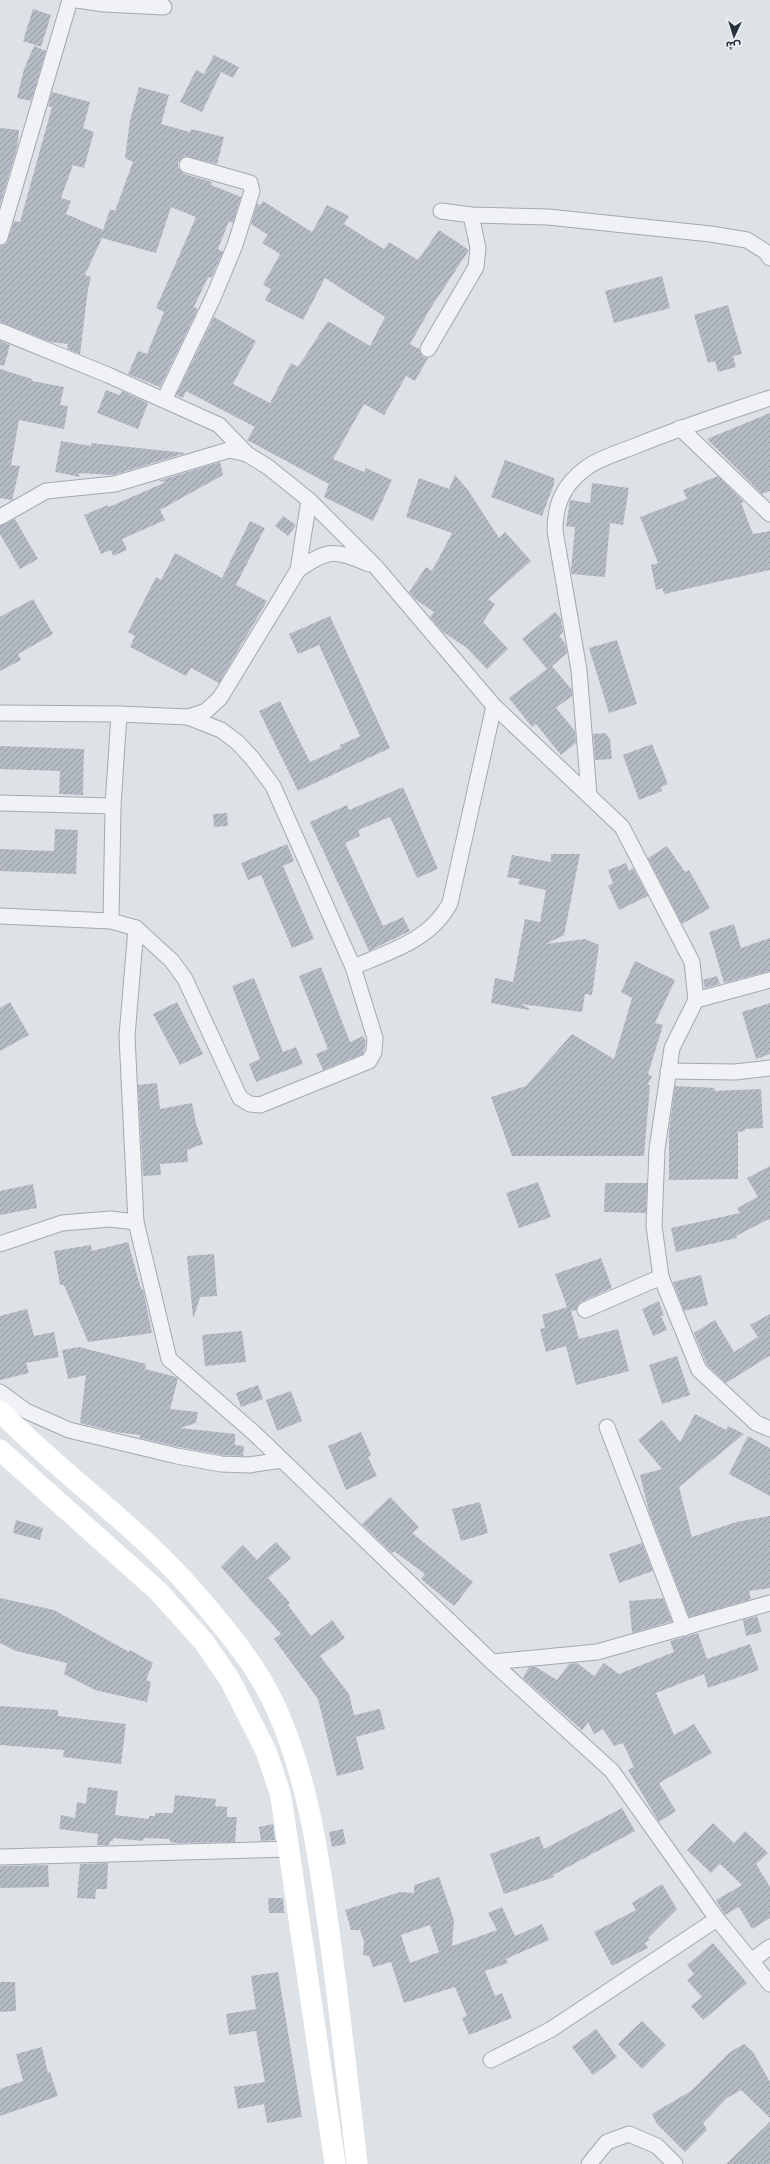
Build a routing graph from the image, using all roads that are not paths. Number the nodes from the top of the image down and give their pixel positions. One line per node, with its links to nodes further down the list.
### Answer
1 (70, 0): 7 (street)
2 (77, 0): 3 (street)
3 (164, 7)
4 (187, 165): 12 (street)
5 (441, 211): 6 (street)
6 (471, 215): 8 (street); 10 (street)
7 (0, 237)
8 (770, 258)
9 (0, 331): 12 (street)
10 (428, 349)
11 (770, 398): 13 (street)
12 (164, 400): 14 (street)
13 (680, 428): 16 (street); 24 (street)
14 (246, 454): 15 (street); 17 (street)
15 (309, 500): 18 (street); 19 (street)
16 (770, 514)
17 (0, 517)
18 (376, 567): 19 (street); 20 (street)
19 (298, 570): 23 (street)
20 (494, 706): 24 (street); 30 (street)
21 (0, 713): 22 (street)
22 (119, 714): 23 (street); 26 (street)
23 (188, 717): 30 (street)
24 (589, 795): 32 (street)
25 (0, 803): 26 (street)
26 (113, 806): 28 (street)
27 (0, 916): 28 (street)
28 (111, 921): 29 (street)
29 (136, 928): 30 (street); 35 (street)
30 (353, 967)
31 (770, 980): 32 (street)
32 (696, 1000): 34 (street)
33 (770, 1068): 34 (street)
34 (668, 1072): 37 (street)
35 (136, 1222): 36 (street); 44 (street)
36 (0, 1244)
37 (661, 1277): 38 (street); 42 (street)
38 (584, 1310)
39 (0, 1392): 44 (street)
40 (0, 1411): 56 (main road)
41 (607, 1427): 46 (street)
42 (770, 1429)
43 (0, 1450): 48 (main road)
44 (282, 1460): 47 (street)
45 (770, 1603): 46 (street)
46 (684, 1628): 47 (street)
47 (492, 1662): 50 (street)
48 (290, 1849): 49 (street); 55 (main road)
49 (0, 1857)
50 (717, 1919): 52 (street); 54 (street)
51 (770, 1946): 52 (street)
52 (751, 1961): 53 (street)
53 (770, 1984)
54 (491, 2060)
55 (336, 2164)
56 (357, 2164)
57 (589, 2164): 58 (street)
58 (675, 2164)

